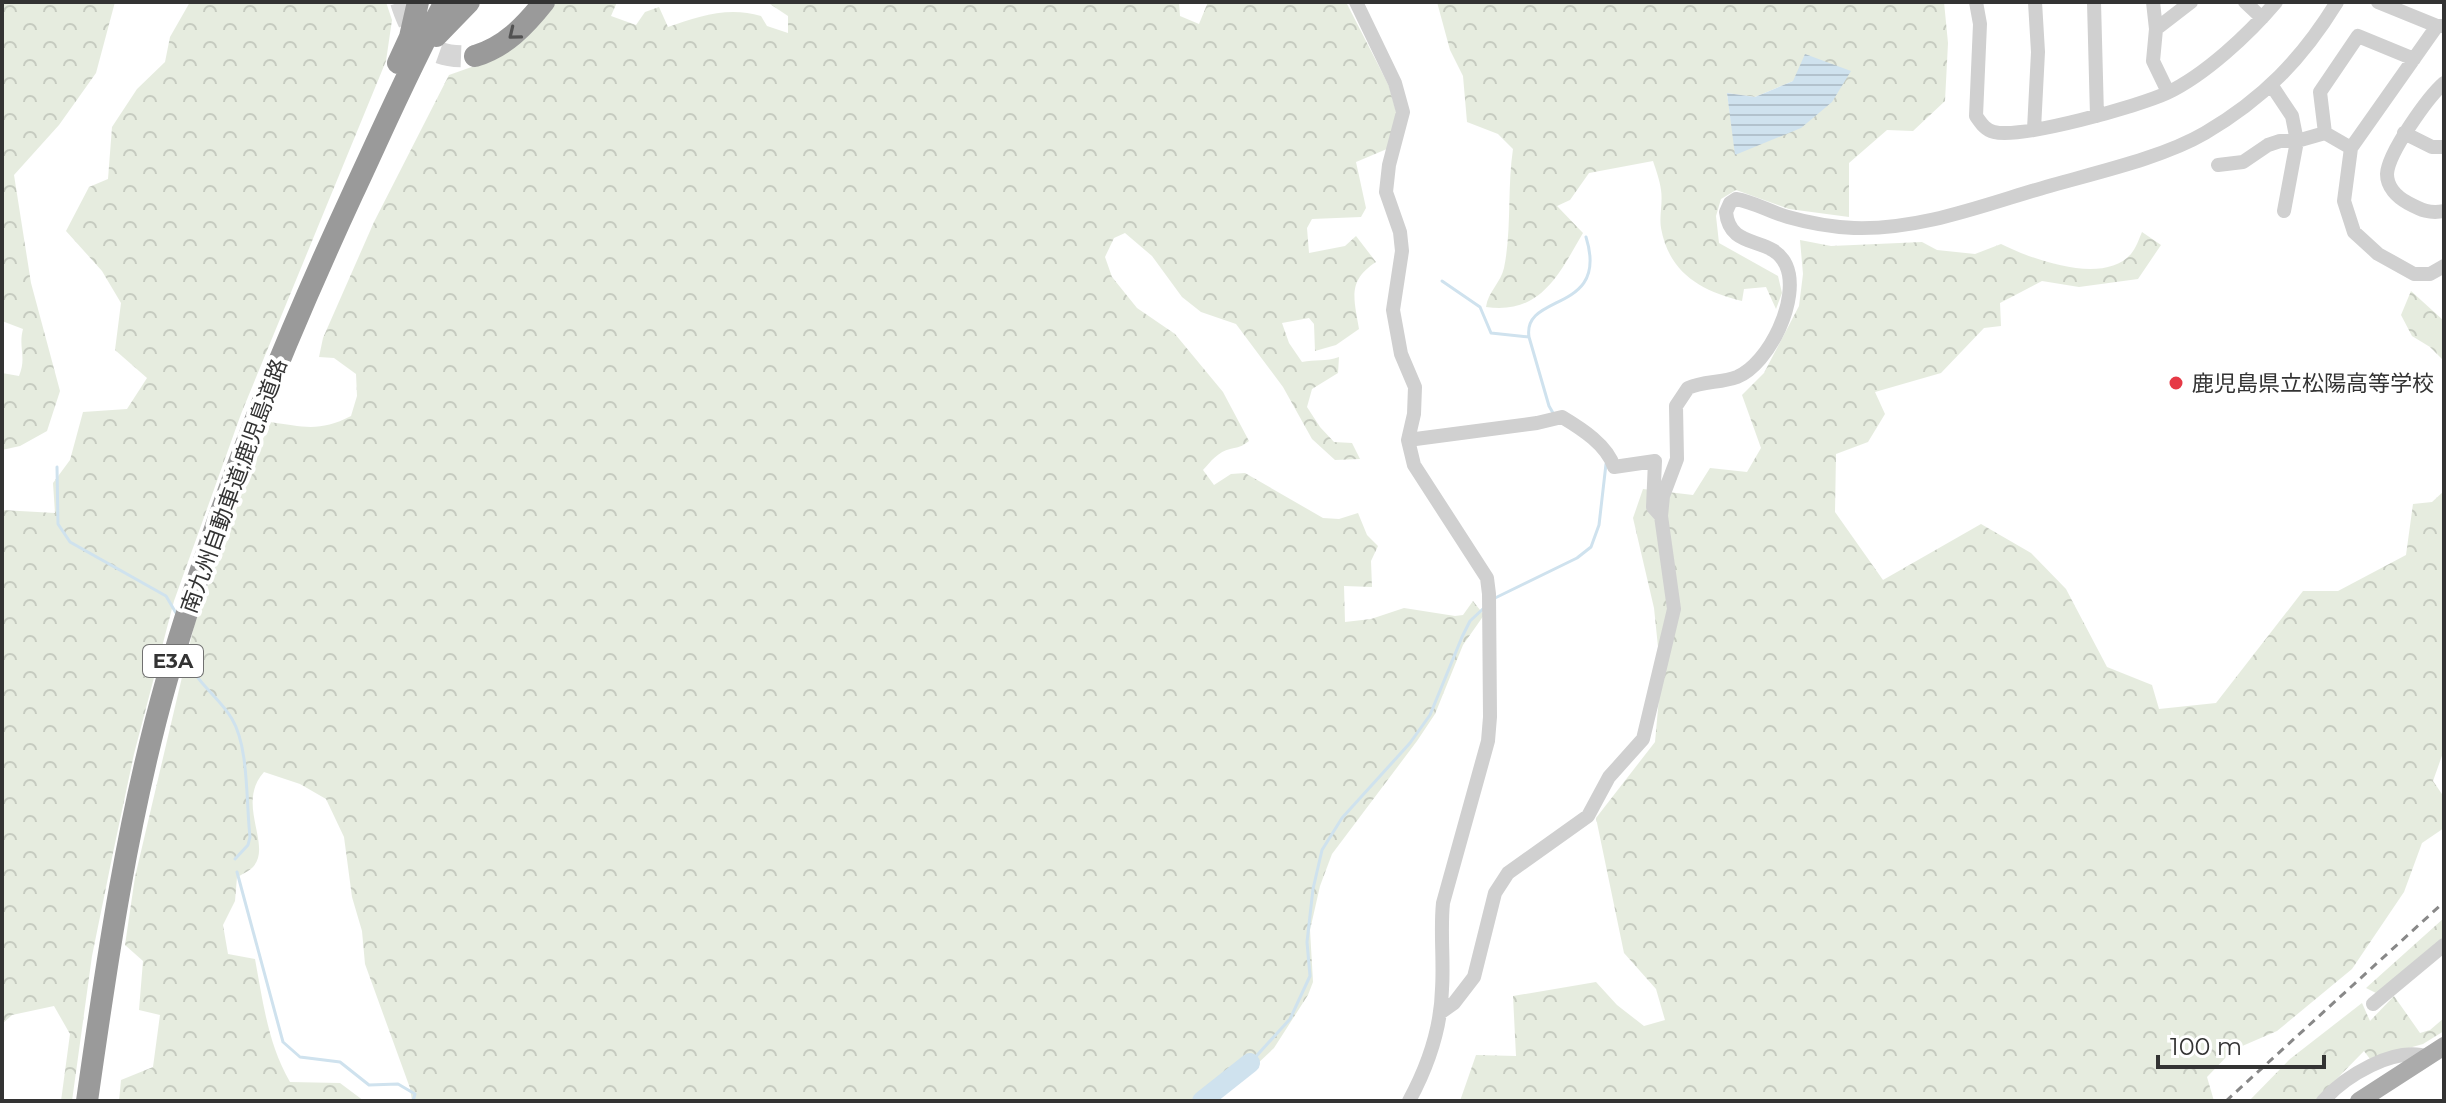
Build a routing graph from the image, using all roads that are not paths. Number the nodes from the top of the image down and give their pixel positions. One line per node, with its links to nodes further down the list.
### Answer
1 (418, 2): 37 (highway)
2 (445, 2): 22 (highway, 南九州自動車道;鹿児島道路 / E3A)
3 (457, 2): 19 (highway, 南九州自動車道;鹿児島道路 / E3A)
4 (469, 2): 19 (highway)
5 (544, 2): 20 (highway, one-way to 20)
6 (1356, 2): 38 (street)
7 (1976, 2): 27 (street)
8 (2035, 2): 27 (street)
9 (2094, 2): 26 (street)
10 (2153, 2): 18 (street)
11 (2191, 2): 18 (street)
12 (2245, 2): 16 (street)
13 (2276, 2): 16 (street)
14 (2337, 2): 24 (street)
15 (2378, 2): 17 (street)
16 (2262, 18): 25 (street)
17 (2440, 26): 21 (street)
18 (2156, 29): 25 (street)
19 (433, 39): 22 (highway, 南九州自動車道;鹿児島道路 / E3A)
20 (475, 56)
21 (2414, 59): 28 (street); 32 (street)
22 (406, 79): 37 (highway, 南九州自動車道;鹿児島道路 / E3A)
23 (2444, 83): 29 (street)
24 (2272, 86): 30 (street); 39 (street)
25 (2168, 92): 26 (street)
26 (2097, 116): 27 (street)
27 (2034, 129)
28 (2325, 133): 30 (street); 32 (street)
29 (2404, 133): 31 (street); 35 (street)
30 (2297, 141): 33 (street); 34 (street)
31 (2444, 147)
32 (2351, 148): 36 (street)
33 (2218, 165)
34 (2284, 211)
35 (2444, 211)
36 (2444, 266)
37 (296, 317): 45 (highway, 南九州自動車道;鹿児島道路 / E3A)
38 (1408, 440): 39 (street); 42 (street)
39 (1661, 516): 42 (street)
40 (2444, 945): 41 (street)
41 (2373, 1004)
42 (1440, 1013): 46 (street)
43 (2444, 1046): 44 (main road)
44 (2428, 1057): 47 (street); 48 (main road)
45 (87, 1101)
46 (1409, 1101)
47 (2323, 1101)
48 (2359, 1101)

